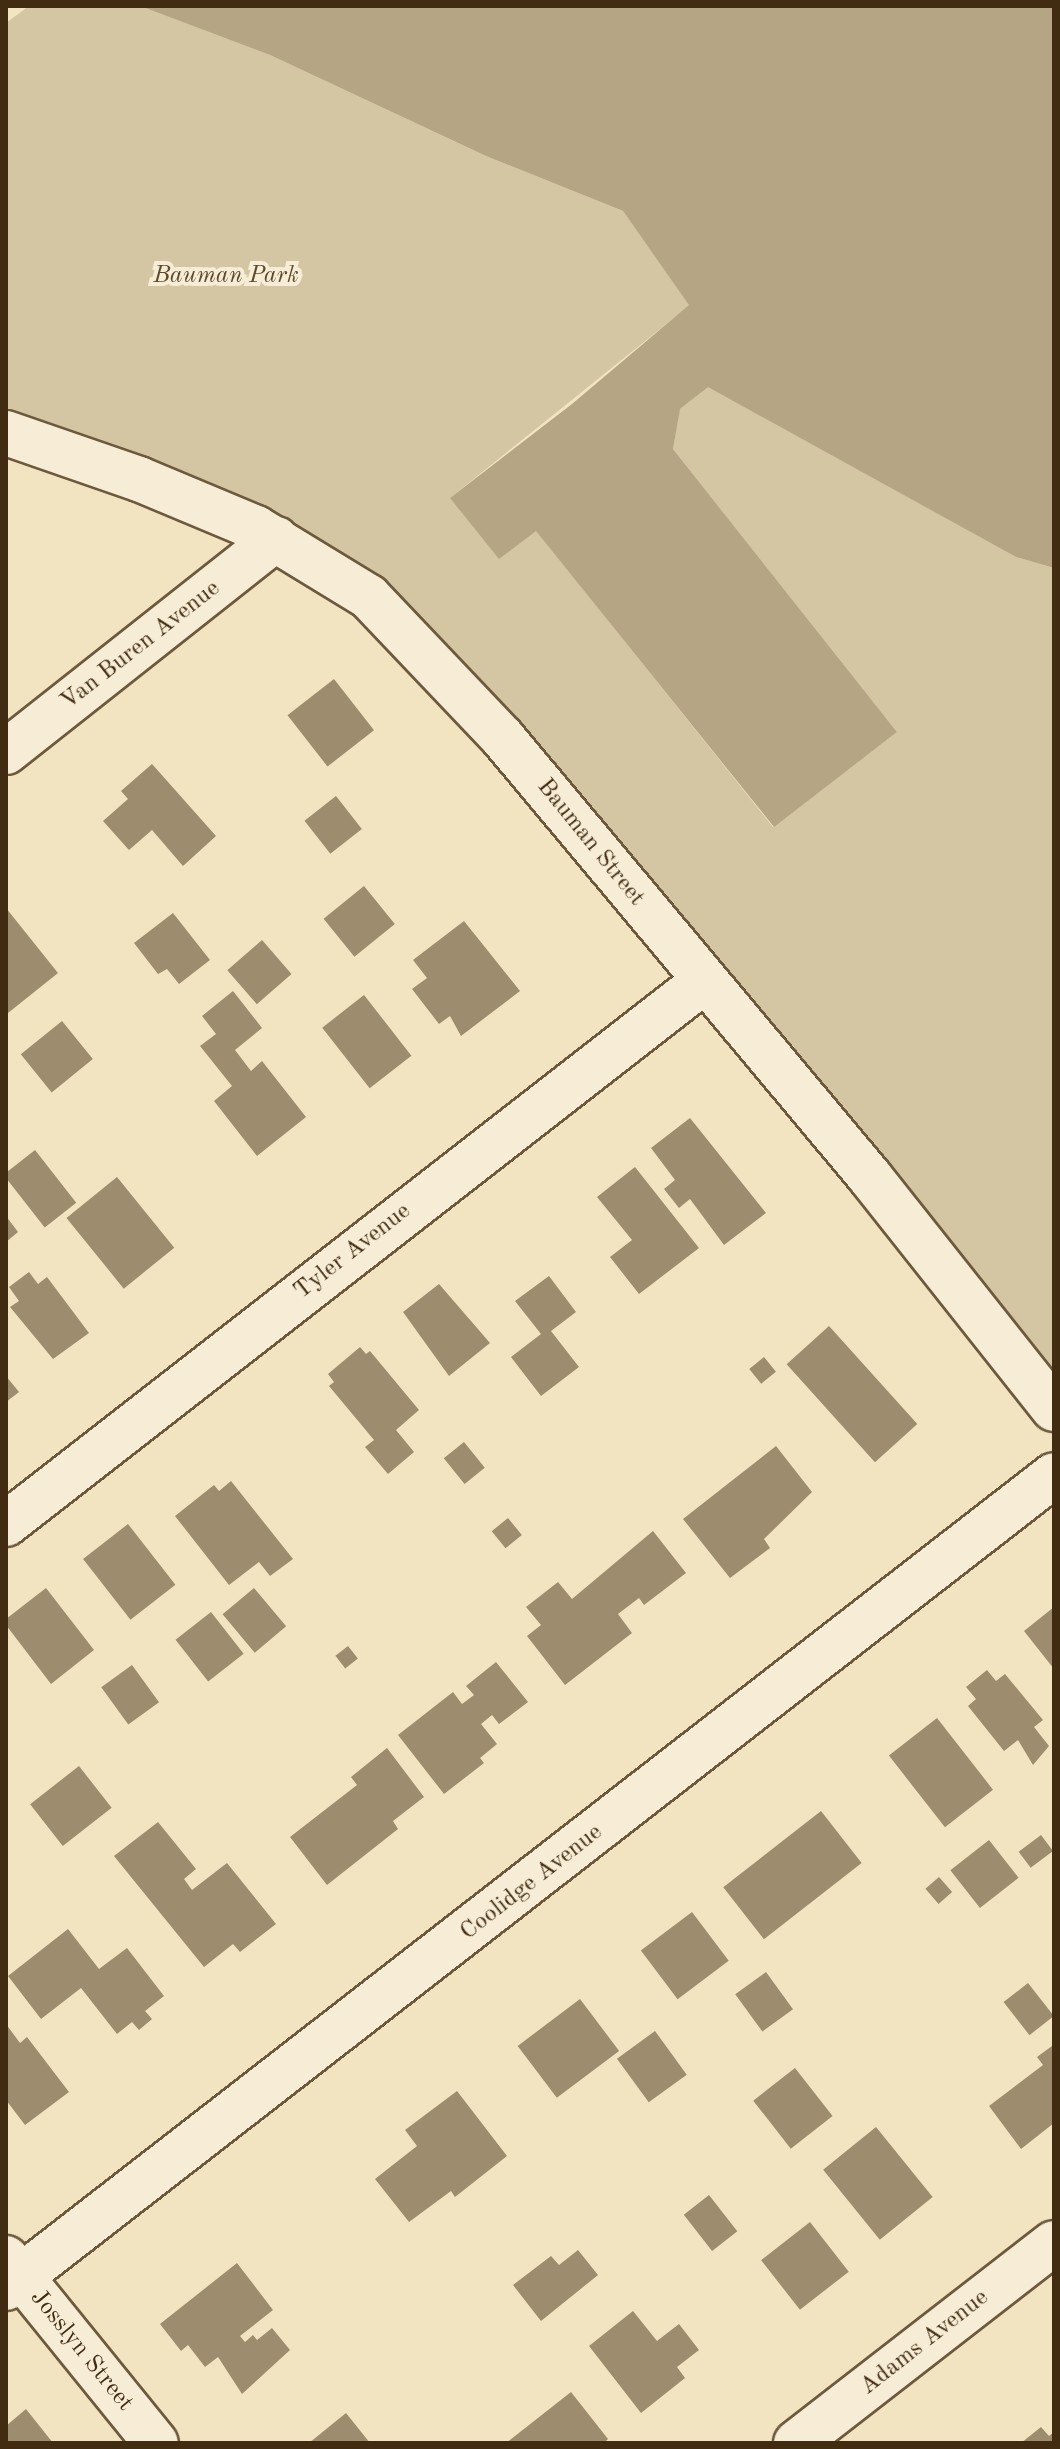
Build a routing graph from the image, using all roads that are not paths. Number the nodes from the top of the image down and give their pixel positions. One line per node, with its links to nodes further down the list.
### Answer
1 (6, 433): 2 (street, Bauman Street)
2 (276, 539): 3 (street, Van Buren Avenue); 4 (street, Bauman Street)
3 (6, 752)
4 (703, 982): 5 (street, Bauman Street); 7 (street, Tyler Avenue)
5 (1054, 1409)
6 (1054, 1475): 9 (street, Coolidge Avenue)
7 (6, 1524)
8 (1054, 2243): 11 (street, Adams Avenue)
9 (11, 2274): 10 (street, Josslyn Street)
10 (156, 2443)
11 (796, 2443)

